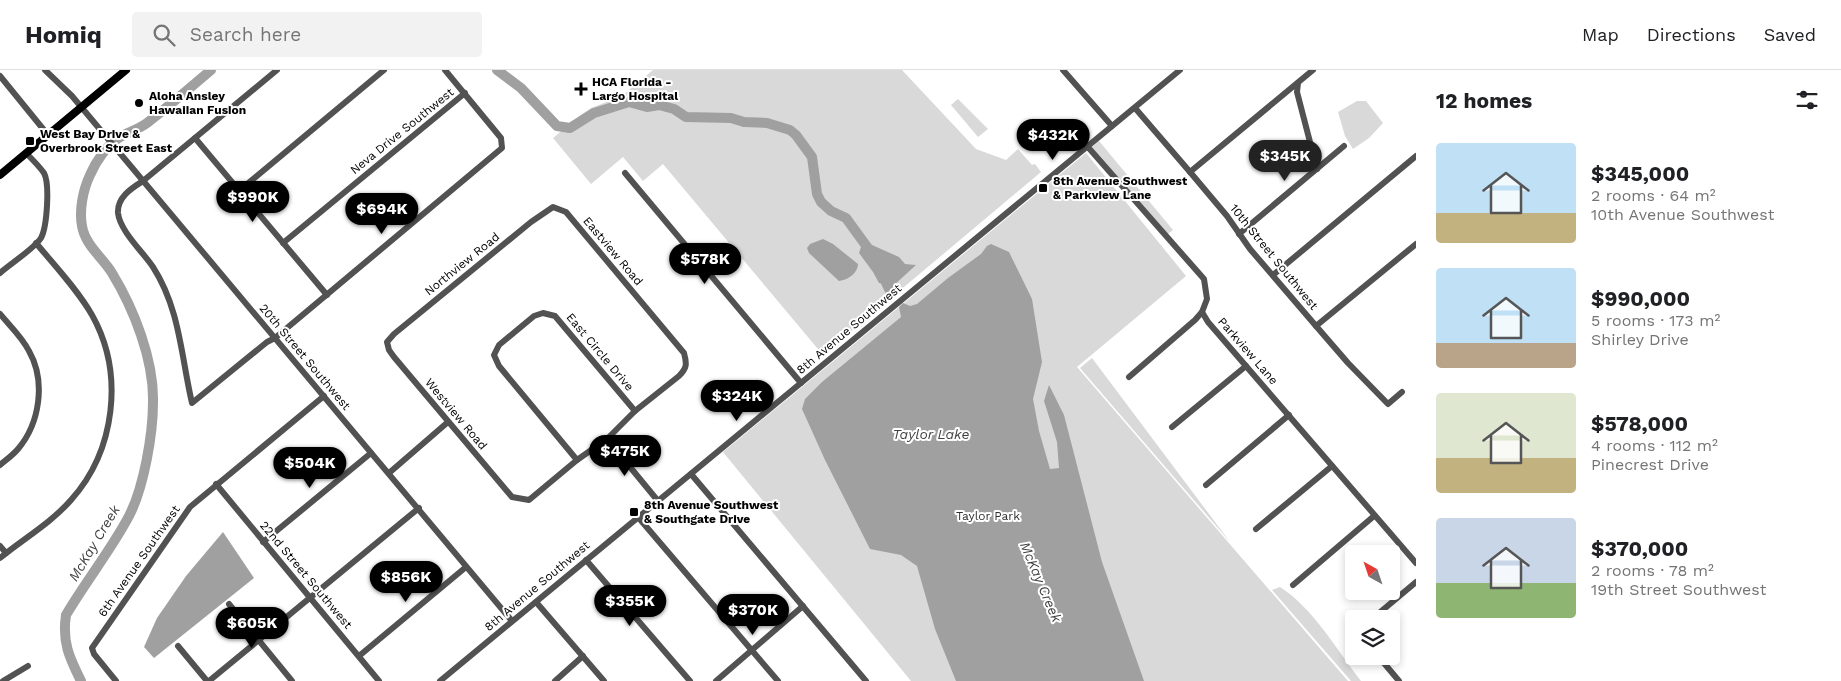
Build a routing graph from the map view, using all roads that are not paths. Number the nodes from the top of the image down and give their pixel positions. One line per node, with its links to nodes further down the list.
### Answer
1 (45, 70): 12 (street, 20th Street Southwest)
2 (126, 70): 12 (main road)
3 (277, 70): 16 (street)
4 (384, 70): 26 (street)
5 (445, 70): 11 (street)
6 (1063, 70): 14 (street)
7 (1180, 70): 13 (street, 8th Avenue Southwest)
8 (1313, 70): 10 (street)
9 (1, 81): 15 (street)
10 (1298, 83): 21 (street); 22 (street)
11 (465, 93): 30 (street, Neva Drive Southwest); 34 (street)
12 (81, 107): 15 (main road); 25 (street, 20th Street Southwest)
13 (1134, 108): 14 (street, 8th Avenue Southwest); 22 (street, 10th Street Southwest)
14 (1112, 126): 17 (street, 8th Avenue Southwest)
15 (48, 135): 19 (main road)
16 (196, 138): 25 (street); 26 (street)
17 (1088, 146): 35 (street, Parkview Lane); 42 (street, 8th Avenue Southwest)
18 (1344, 146): 21 (street)
19 (26, 153): 24 (main road); 29 (street)
20 (1416, 156): 33 (street)
21 (1317, 169): 28 (street)
22 (1190, 172): 28 (street, 10th Street Southwest)
23 (626, 173): 42 (street)
24 (0, 175)
25 (143, 181): 38 (street, 20th Street Southwest); 38 (street)
26 (240, 190): 30 (street)
27 (553, 207): 39 (street, Northview Road); 45 (street, Eastview Road)
28 (1238, 234): 33 (street, 10th Street Southwest)
29 (36, 243): 32 (street); 65 (street)
30 (283, 243): 34 (street)
31 (1416, 244): 37 (street)
32 (0, 273)
33 (1273, 275): 37 (street, 10th Street Southwest)
34 (327, 295): 38 (street)
35 (1202, 312): 40 (street, Parkview Lane); 41 (street)
36 (0, 314): 52 (street)
37 (1316, 326): 43 (street, 10th Street Southwest)
38 (275, 338): 44 (street, 20th Street Southwest)
39 (387, 342): 47 (street, Westview Road)
40 (1246, 366): 46 (street, Parkview Lane); 48 (street)
41 (1129, 377)
42 (801, 383): 55 (street, 8th Avenue Southwest)
43 (1402, 392)
44 (324, 396): 50 (street, 20th Street Southwest); 56 (street, 6th Avenue Southwest)
45 (635, 410): 49 (street); 51 (street, East Circle Drive)
46 (1289, 415): 53 (street, Parkview Lane); 57 (street)
47 (448, 422): 51 (street, Westview Road); 54 (street)
48 (1172, 427)
49 (607, 439): 51 (street); 58 (street)
50 (371, 453): 54 (street, 20th Street Southwest); 63 (street)
51 (577, 460)
52 (0, 465)
53 (1332, 466): 60 (street, Parkview Lane); 62 (street)
54 (389, 473): 59 (street, 20th Street Southwest)
55 (690, 474): 58 (street, 8th Avenue Southwest); 75 (street)
56 (216, 484): 63 (street, 22nd Street Southwest); 86 (street, 6th Avenue Southwest)
57 (1206, 485)
58 (658, 500): 61 (street, 8th Avenue Southwest)
59 (418, 508): 69 (street, 20th Street Southwest); 72 (street)
60 (1374, 516): 68 (street, Parkview Lane); 71 (street)
61 (638, 517): 67 (street, 8th Avenue Southwest); 80 (street)
62 (1256, 529)
63 (263, 542): 72 (street, 22nd Street Southwest)
64 (0, 546): 65 (street)
65 (6, 553): 66 (street)
66 (0, 558)
67 (586, 560): 73 (street, 8th Avenue Southwest); 93 (street)
68 (1416, 563)
69 (466, 567): 77 (street, 20th Street Southwest); 81 (street)
70 (1416, 582): 76 (street)
71 (1293, 585)
72 (310, 598): 78 (street); 81 (street, 22nd Street Southwest)
73 (536, 602): 77 (street, 8th Avenue Southwest); 82 (street)
74 (229, 604): 78 (street)
75 (803, 606): 80 (street); 96 (street)
76 (1383, 610)
77 (512, 622): 90 (street, 8th Avenue Southwest)
78 (259, 640): 87 (street); 88 (street)
79 (178, 646): 87 (street)
80 (752, 651): 94 (street); 95 (street)
81 (359, 656): 89 (street, 22nd Street Southwest)
82 (583, 656): 91 (street); 92 (street)
83 (1386, 665): 97 (street)
84 (28, 666): 85 (street)
85 (3, 681)
86 (116, 681)
87 (208, 681)
88 (292, 681)
89 (379, 681)
90 (440, 681)
91 (555, 681)
92 (604, 681)
93 (690, 681)
94 (716, 681)
95 (778, 681)
96 (866, 681)
97 (1399, 681)

